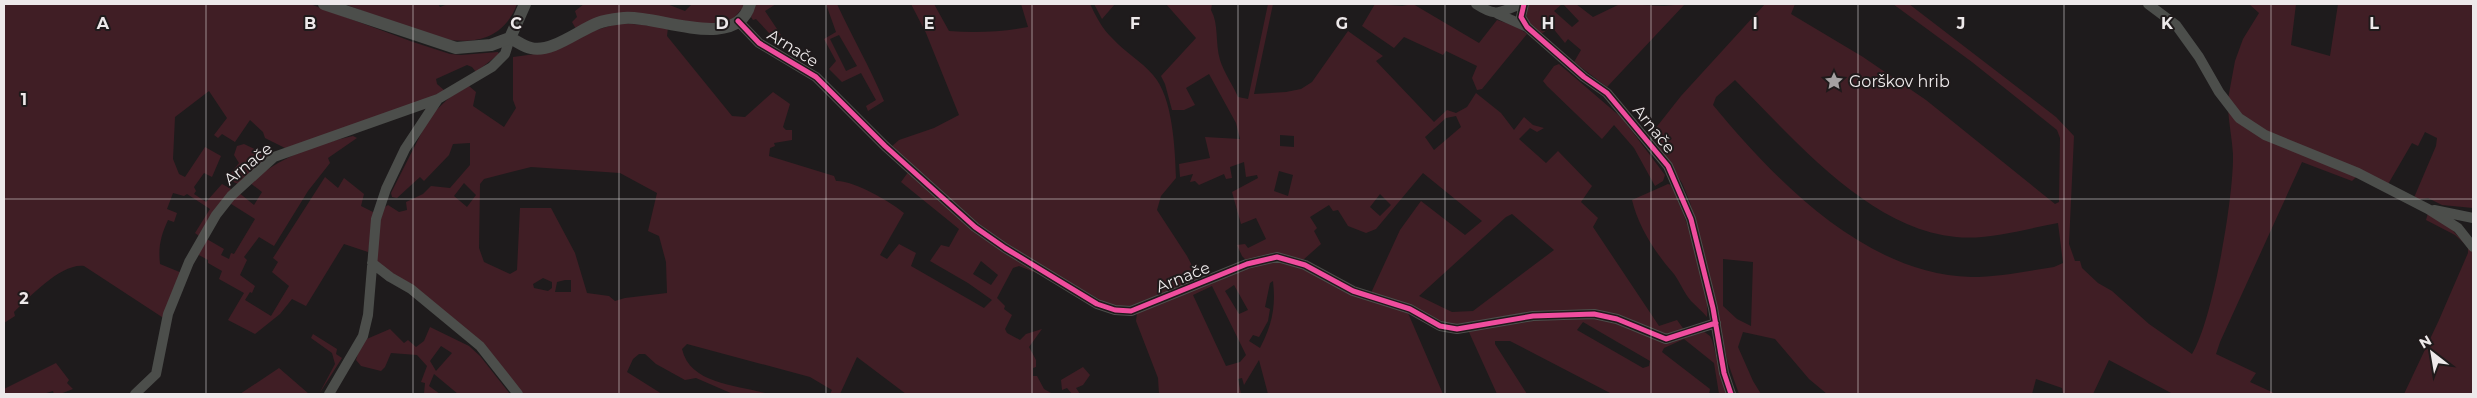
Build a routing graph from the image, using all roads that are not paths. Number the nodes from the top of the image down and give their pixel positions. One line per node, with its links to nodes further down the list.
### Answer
1 (324, 4): 10 (street)
2 (525, 4): 10 (street)
3 (750, 4): 8 (street)
4 (1476, 4): 7 (street, Arnače)
5 (1523, 4): 7 (street); 9 (street)
6 (2148, 4): 12 (street)
7 (1498, 14): 9 (street, Arnače)
8 (738, 21): 10 (street); 16 (street, Arnače)
9 (1527, 27): 16 (street, Arnače)
10 (510, 38): 11 (street, Arnače)
11 (438, 99): 15 (street, Arnače); 17 (street, Arnače)
12 (2428, 209): 13 (street); 14 (street)
13 (2473, 218)
14 (2473, 247)
15 (372, 263): 18 (street, Arnače); 19 (street)
16 (1716, 323): 20 (street, Arnače)
17 (135, 394)
18 (329, 394)
19 (518, 394)
20 (1731, 394)

